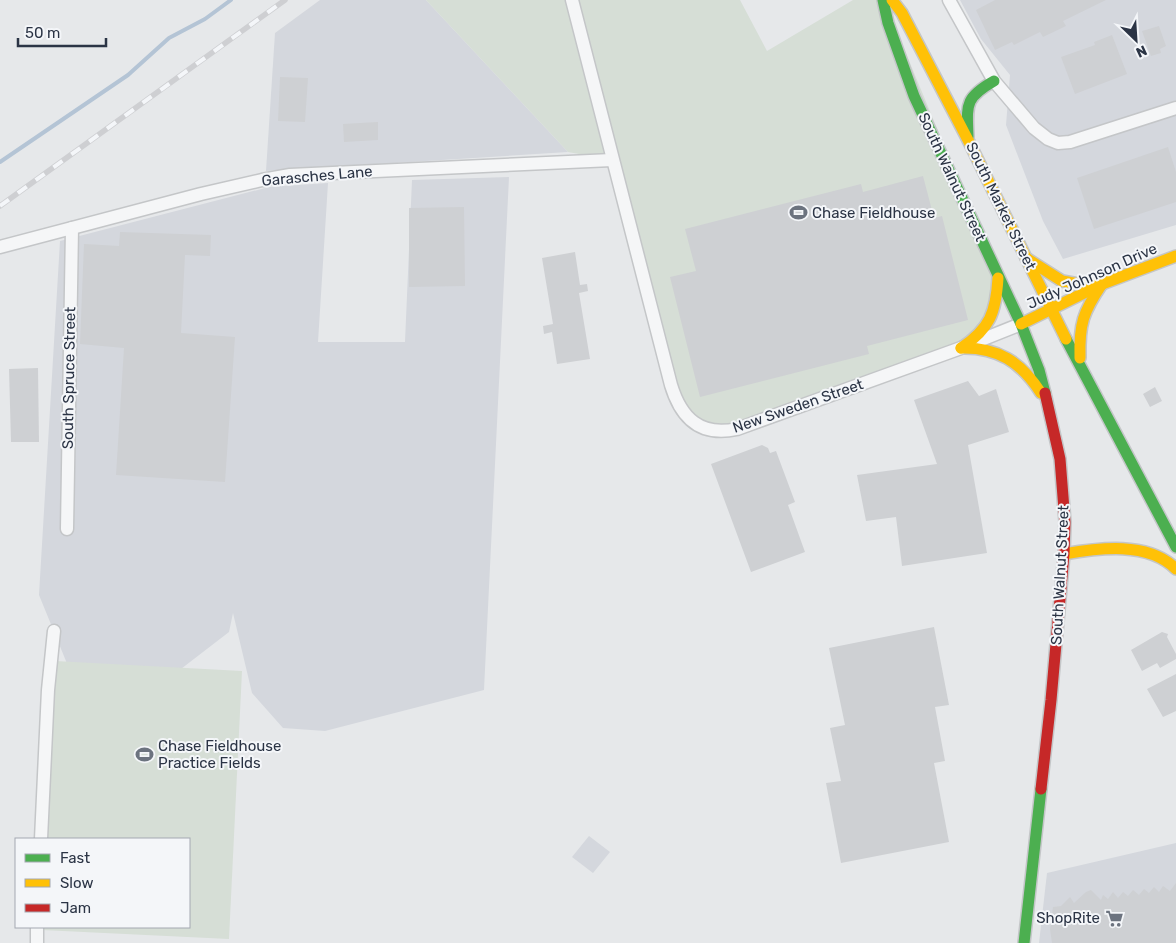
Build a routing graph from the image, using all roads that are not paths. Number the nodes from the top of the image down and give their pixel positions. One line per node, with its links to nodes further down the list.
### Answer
1 (572, 0): 8 (street)
2 (883, 0): 13 (main road, South Walnut Street)
3 (892, 0): 7 (main road, South Market Street)
4 (949, 0): 5 (street)
5 (994, 81): 6 (street); 7 (main road)
6 (1176, 108)
7 (968, 142): 12 (main road, South Market Street)
8 (612, 160): 9 (street, Garasches Lane); 17 (street, New Sweden Street)
9 (72, 228): 10 (street, Garasches Lane); 20 (street, South Spruce Street)
10 (0, 247)
11 (1176, 256): 14 (main road, Judy Johnson Drive)
12 (1026, 258): 14 (main road); 15 (main road, South Market Street)
13 (998, 276): 16 (main road, South Walnut Street); 17 (main road)
14 (1102, 284): 15 (main road, Judy Johnson Drive); 18 (main road)
15 (1051, 309): 16 (main road, Judy Johnson Drive); 18 (main road, South Market Street)
16 (1020, 324): 17 (street, New Sweden Street); 19 (main road, South Walnut Street)
17 (960, 348): 19 (main road)
18 (1080, 363): 21 (main road, South Market Street)
19 (1049, 405): 22 (main road, South Walnut Street)
20 (67, 529)
21 (1176, 548)
22 (1064, 554): 23 (main road); 28 (main road, South Walnut Street)
23 (1176, 569)
24 (54, 632): 25 (street)
25 (41, 838)
26 (37, 928): 27 (street)
27 (37, 943)
28 (1024, 943)

